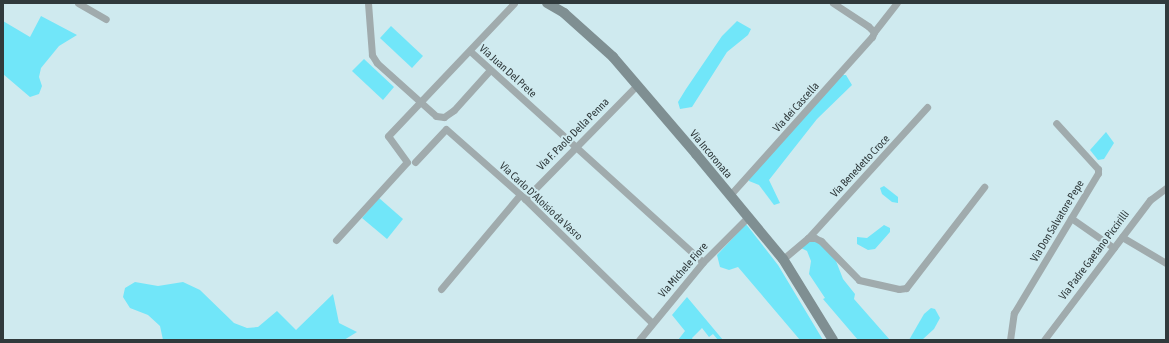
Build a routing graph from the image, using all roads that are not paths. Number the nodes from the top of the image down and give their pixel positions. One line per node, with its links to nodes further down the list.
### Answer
1 (368, 3): 12 (street)
2 (514, 3): 9 (street)
3 (547, 3): 11 (main road, Via Incoronata)
4 (833, 3): 8 (street)
5 (897, 3): 8 (street, Via dei Cascella)
6 (82, 4): 7 (street)
7 (106, 19)
8 (874, 32): 19 (street, Via dei Cascella)
9 (470, 51): 10 (street, Via Juan Del Prete); 12 (street, Via Juan Del Prete)
10 (490, 70): 12 (street); 15 (street, Via Juan Del Prete)
11 (637, 85): 15 (street, Via F. Paolo Della Penna); 19 (main road, Via Incoronata)
12 (418, 103): 25 (street, Via Juan Del Prete)
13 (927, 107): 24 (street, Via Benedetto Croce)
14 (1056, 123): 22 (street, Via Don Salvatore Pepe)
15 (575, 147): 20 (street, Via F. Paolo Della Penna); 28 (street, Via Juan Del Prete)
16 (416, 162): 20 (street, Via Carlo D'Aloisio da Vasro)
17 (984, 187): 24 (street)
18 (1165, 190): 23 (street, Via Padre Gaetano Piccirilli)
19 (730, 195): 21 (main road, Via Incoronata)
20 (522, 197): 30 (street, Via F. Paolo Della Penna); 31 (street, Via Carlo D'Aloisio da Vasro)
21 (748, 216): 27 (main road, Via Incoronata); 28 (street, Via Michele Fiore)
22 (1071, 218): 26 (street); 34 (street, Via Don Salvatore Pepe)
23 (1122, 237): 26 (street, Via Padre Gaetano Piccirilli); 29 (street)
24 (808, 238): 27 (street, Via Benedetto Croce)
25 (336, 240)
26 (1114, 248): 35 (street, Via Padre Gaetano Piccirilli)
27 (783, 259): 33 (main road, Via Incoronata)
28 (703, 262): 31 (street, Via Michele Fiore)
29 (1166, 263)
30 (441, 289)
31 (652, 323): 32 (street, Via Michele Fiore)
32 (639, 340)
33 (833, 340)
34 (1010, 340)
35 (1044, 340)

